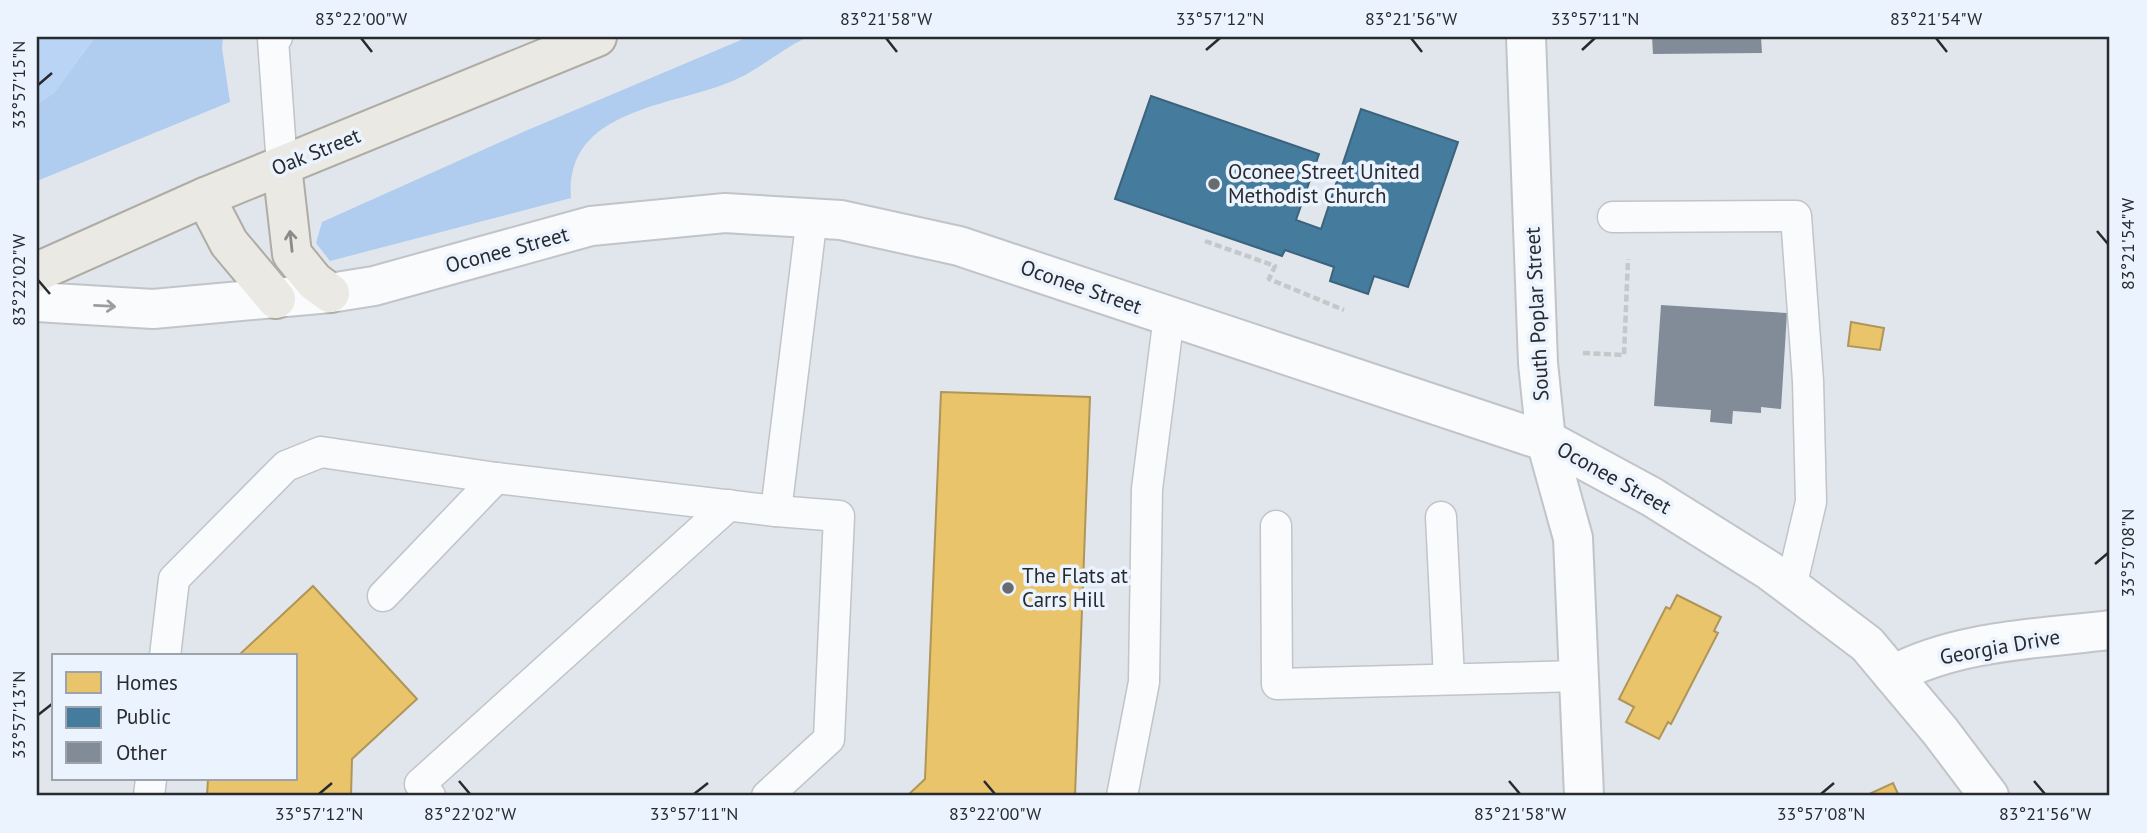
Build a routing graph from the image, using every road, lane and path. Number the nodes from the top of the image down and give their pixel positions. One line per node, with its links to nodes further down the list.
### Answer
1 (277, 37): 4 (lane)
2 (597, 37): 4 (main road, Oak Street)
3 (1526, 37): 16 (street, South Poplar Street)
4 (282, 166): 5 (main road, Oak Street); 10 (main road, one-way to 4)
5 (205, 197): 9 (main road, Oak Street); 11 (main road)
6 (812, 216): 10 (street, Oconee Street); 14 (street, Oconee Street); 19 (lane)
7 (1621, 217): 15 (path); 22 (lane)
8 (1205, 241): 13 (path)
9 (37, 272)
10 (330, 293): 11 (street, Oconee Street)
11 (276, 299): 12 (street, Oconee Street, one-way to 11)
12 (37, 302)
13 (1344, 310)
14 (1169, 316): 16 (street, Oconee Street); 31 (lane)
15 (1594, 354)
16 (1546, 441): 22 (street, Oconee Street); 27 (street, South Poplar Street)
17 (496, 478): 18 (lane); 23 (lane); 25 (lane)
18 (729, 505): 19 (lane); 29 (lane)
19 (776, 511): 30 (lane)
20 (1441, 517): 28 (lane)
21 (1276, 526): 28 (lane)
22 (1791, 587): 26 (street, Oconee Street)
23 (383, 596)
24 (2110, 630): 26 (street, Georgia Drive)
25 (165, 654)
26 (1893, 675): 33 (street, Oconee Street)
27 (1578, 676): 28 (lane); 32 (street, South Poplar Street)
28 (1449, 679)
29 (430, 796)
30 (767, 796)
31 (1122, 796)
32 (1584, 796)
33 (1989, 796)

